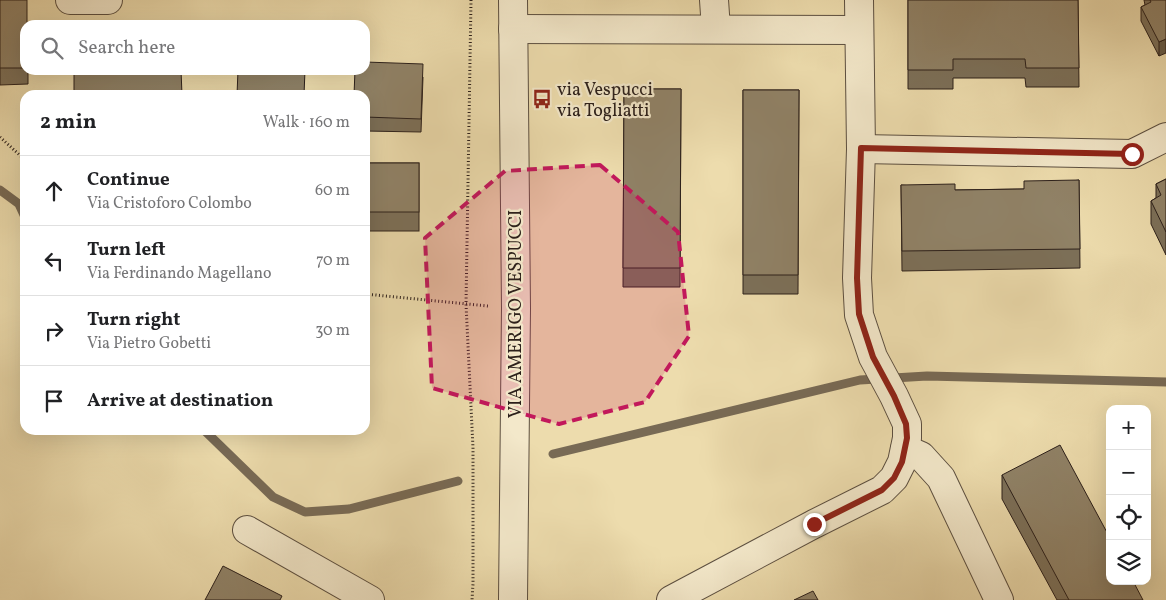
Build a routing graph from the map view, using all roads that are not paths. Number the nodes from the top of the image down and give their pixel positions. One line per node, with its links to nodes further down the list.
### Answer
1 (70, 0): 2 (street)
2 (108, 0)
3 (513, 0): 6 (street, VIA AMERIGO VESPUCCI)
4 (714, 0): 7 (street)
5 (859, 0): 8 (street)
6 (513, 29): 7 (street); 14 (street, VIA AMERIGO VESPUCCI)
7 (716, 29): 8 (street)
8 (859, 30): 10 (street)
9 (1166, 137): 10 (street)
10 (861, 148): 11 (street)
11 (905, 449): 15 (street); 16 (street)
12 (247, 530): 13 (street)
13 (370, 600)
14 (513, 600)
15 (671, 600)
16 (999, 600)

